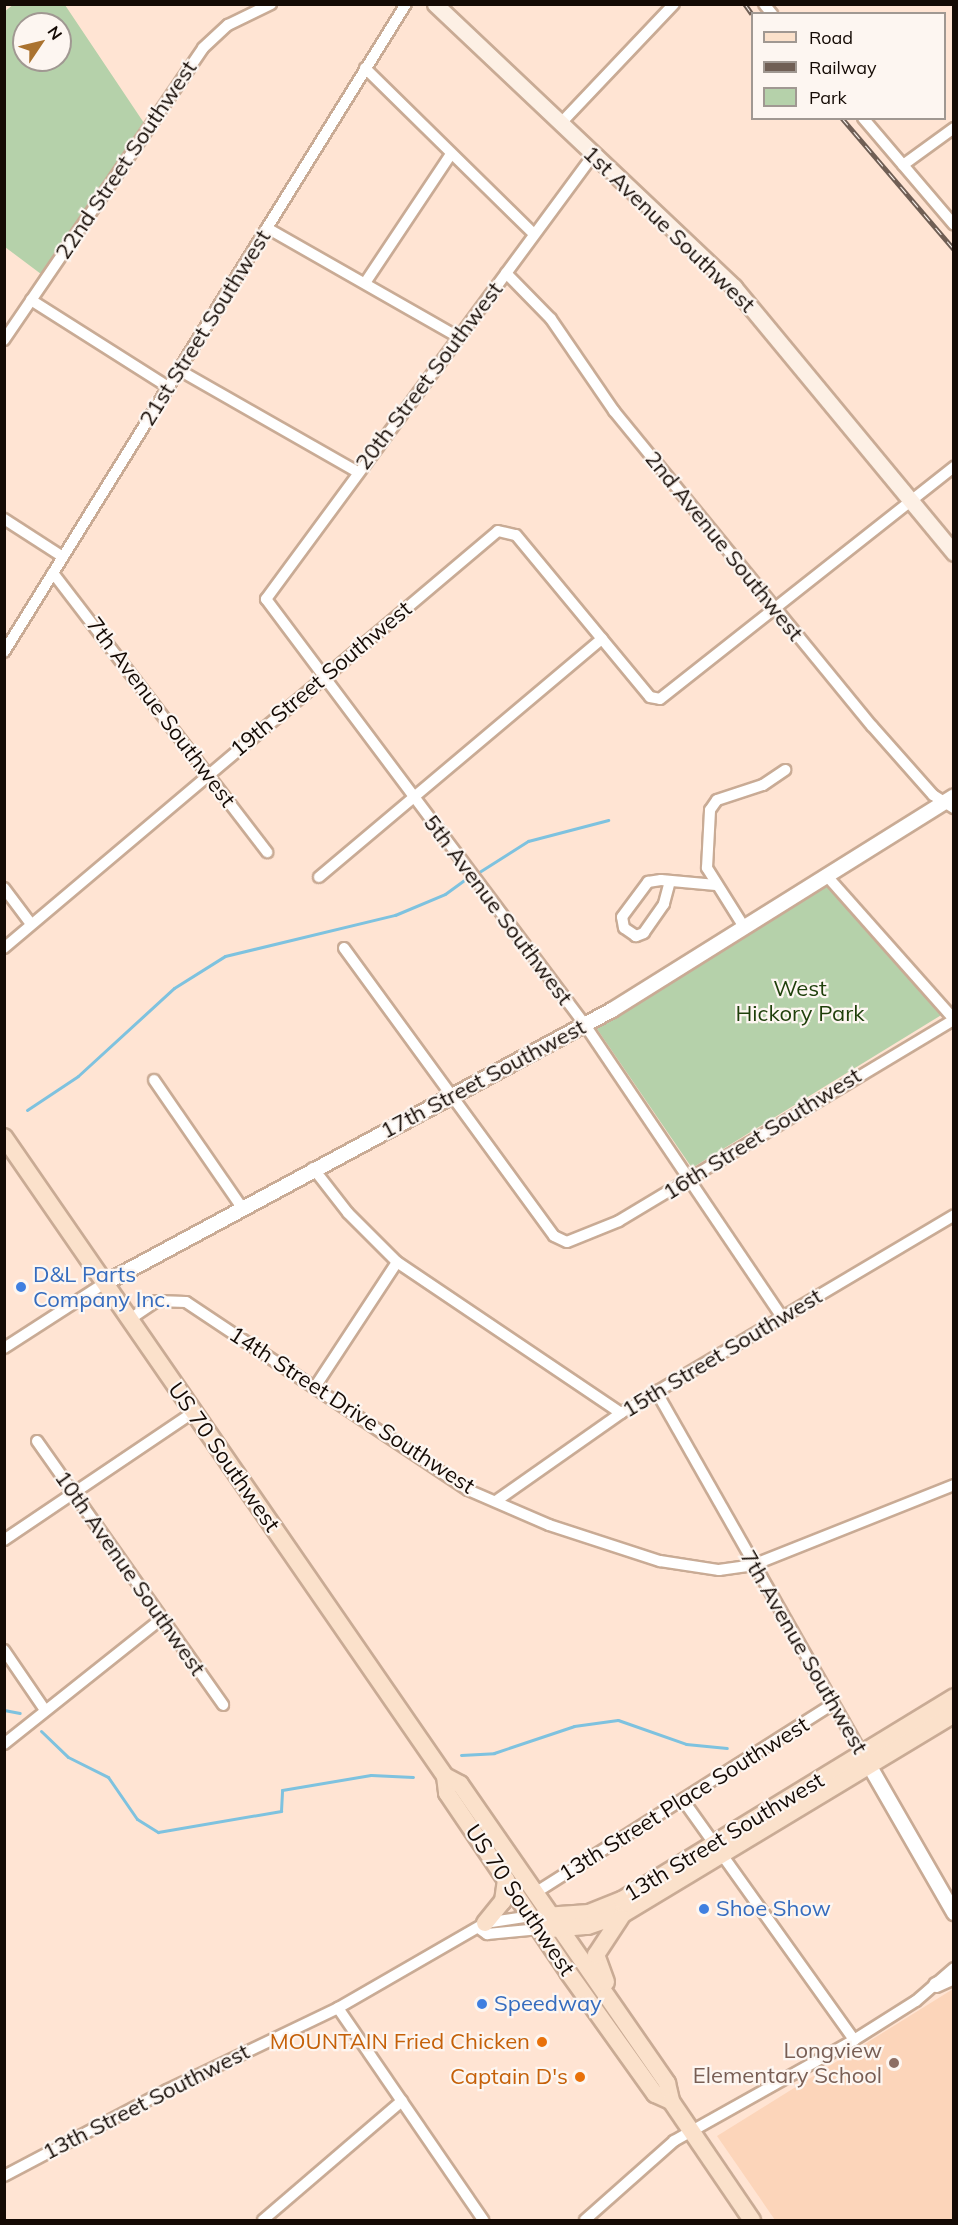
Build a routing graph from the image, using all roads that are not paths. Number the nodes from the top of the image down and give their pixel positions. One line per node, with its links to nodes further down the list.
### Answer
1 (271, 4): 17 (street, 22nd Street Southwest)
2 (406, 4): 5 (street, 21st Street Southwest)
3 (435, 4): 7 (main road, 1st Avenue Southwest)
4 (674, 4): 7 (street)
5 (365, 68): 9 (street); 13 (street, 21st Street Southwest)
6 (865, 120): 11 (street)
7 (561, 123): 10 (main road, 1st Avenue Southwest)
8 (954, 128): 11 (street)
9 (452, 154): 14 (street); 16 (street)
10 (594, 154): 14 (street, 20th Street Southwest); 24 (main road, 1st Avenue Southwest)
11 (903, 165): 12 (street)
12 (954, 225)
13 (267, 228): 16 (street); 20 (street, 21st Street Southwest)
14 (533, 233): 15 (street, 20th Street Southwest)
15 (506, 273): 18 (street, 20th Street Southwest); 30 (street, 2nd Avenue Southwest)
16 (365, 283): 18 (street)
17 (31, 300): 19 (street, 22nd Street Southwest); 21 (street)
18 (458, 337): 23 (street, 20th Street Southwest)
19 (4, 340)
20 (179, 370): 21 (street, 21st Street Southwest); 23 (street)
21 (168, 387): 27 (street, 21st Street Southwest)
22 (954, 467): 24 (street)
23 (358, 472): 29 (street, 20th Street Southwest)
24 (912, 503): 26 (main road, 1st Avenue Southwest); 30 (street)
25 (4, 519): 27 (street)
26 (954, 553)
27 (63, 556): 28 (street, 21st Street Southwest)
28 (53, 573): 32 (street, 21st Street Southwest); 35 (street, 7th Avenue Southwest)
29 (266, 599): 33 (street, 5th Avenue Southwest)
30 (777, 612): 31 (street); 37 (street, 2nd Avenue Southwest)
31 (602, 639): 33 (street, 19th Street Southwest); 36 (street)
32 (4, 652)
33 (323, 678): 35 (street, 19th Street Southwest); 36 (street, 5th Avenue Southwest)
34 (785, 770): 42 (street)
35 (206, 775): 38 (street, 7th Avenue Southwest); 44 (street, 19th Street Southwest)
36 (413, 798): 40 (street); 49 (street, 5th Avenue Southwest)
37 (950, 802): 39 (street, 17th Street Southwest)
38 (267, 852)
39 (826, 875): 45 (street, 17th Street Southwest); 48 (street)
40 (319, 877)
41 (670, 881): 41 (street); 42 (street)
42 (716, 885): 45 (street)
43 (4, 888): 44 (street)
44 (31, 924): 46 (street, 19th Street Southwest)
45 (744, 927): 49 (street, 17th Street Southwest)
46 (4, 948)
47 (344, 948): 51 (street)
48 (954, 1019): 54 (street, 16th Street Southwest)
49 (585, 1025): 51 (street, 17th Street Southwest); 54 (street, 5th Avenue Southwest)
50 (154, 1080): 55 (street)
51 (453, 1095): 53 (street, 17th Street Southwest); 54 (street, 16th Street Southwest)
52 (4, 1137): 58 (main road, US 70 Southwest)
53 (313, 1168): 55 (street, 17th Street Southwest); 57 (street)
54 (690, 1180): 59 (street, 5th Avenue Southwest)
55 (241, 1206): 58 (street, 17th Street Southwest)
56 (954, 1215): 59 (street, 15th Street Southwest)
57 (397, 1263): 62 (street); 65 (street)
58 (105, 1283): 60 (main road, US 70 Southwest); 61 (street, 17th Street Southwest)
59 (781, 1316): 63 (street, 15th Street Southwest)
60 (130, 1318): 62 (street, 14th Street Drive Southwest); 64 (main road, US 70 Southwest)
61 (4, 1348)
62 (315, 1387): 69 (street, 14th Street Drive Southwest)
63 (656, 1391): 65 (street, 15th Street Southwest); 71 (street, 7th Avenue Southwest)
64 (194, 1412): 68 (street); 80 (main road, US 70 Southwest)
65 (621, 1413): 69 (street, 15th Street Southwest)
66 (37, 1441): 68 (street, 10th Avenue Southwest)
67 (954, 1485): 71 (street, 14th Street Drive Southwest)
68 (74, 1494): 70 (street); 72 (street, 10th Avenue Southwest)
69 (496, 1501): 71 (street, 14th Street Drive Southwest)
70 (4, 1540)
71 (753, 1565): 74 (street, 7th Avenue Southwest)
72 (161, 1619): 76 (street, 10th Avenue Southwest); 77 (street)
73 (4, 1650): 77 (street)
74 (833, 1704): 79 (street, 7th Avenue Southwest); 81 (street, 13th Street Place Southwest)
75 (952, 1705): 79 (main road, 13th Street Southwest)
76 (223, 1706)
77 (45, 1710): 78 (street)
78 (4, 1744)
79 (866, 1759): 82 (main road, 13th Street Southwest); 85 (street, 7th Avenue Southwest)
80 (445, 1776): 83 (main road, US 70 Southwest); 84 (main road, US 70 Southwest)
81 (683, 1800): 82 (street); 84 (street, 13th Street Place Southwest)
82 (718, 1849): 86 (main road, 13th Street Southwest); 87 (main road, 13th Street Southwest); 93 (street)
83 (506, 1879): 87 (main road, US 70 Southwest); 88 (main road)
84 (535, 1893): 87 (main road, US 70 Southwest)
85 (954, 1913)
86 (623, 1914): 87 (main road, 13th Street Southwest); 94 (main road)
87 (545, 1922): 88 (street, 13th Street Southwest); 94 (main road, US 70 Southwest); 96 (main road, US 70 Southwest)
88 (483, 1926): 92 (street, 13th Street Southwest)
89 (954, 1968): 91 (street)
90 (954, 1977): 91 (street)
91 (936, 1985): 93 (street)
92 (338, 2008): 95 (street); 98 (street, 13th Street Southwest)
93 (854, 2040): 97 (street)
94 (643, 2048): 96 (main road, US 70 Southwest)
95 (402, 2101): 99 (street); 100 (street)
96 (671, 2101): 97 (main road, US 70 Southwest)
97 (693, 2132): 101 (street); 102 (main road, US 70 Southwest)
98 (4, 2176)
99 (263, 2220)
100 (483, 2220)
101 (585, 2220)
102 (752, 2220)

